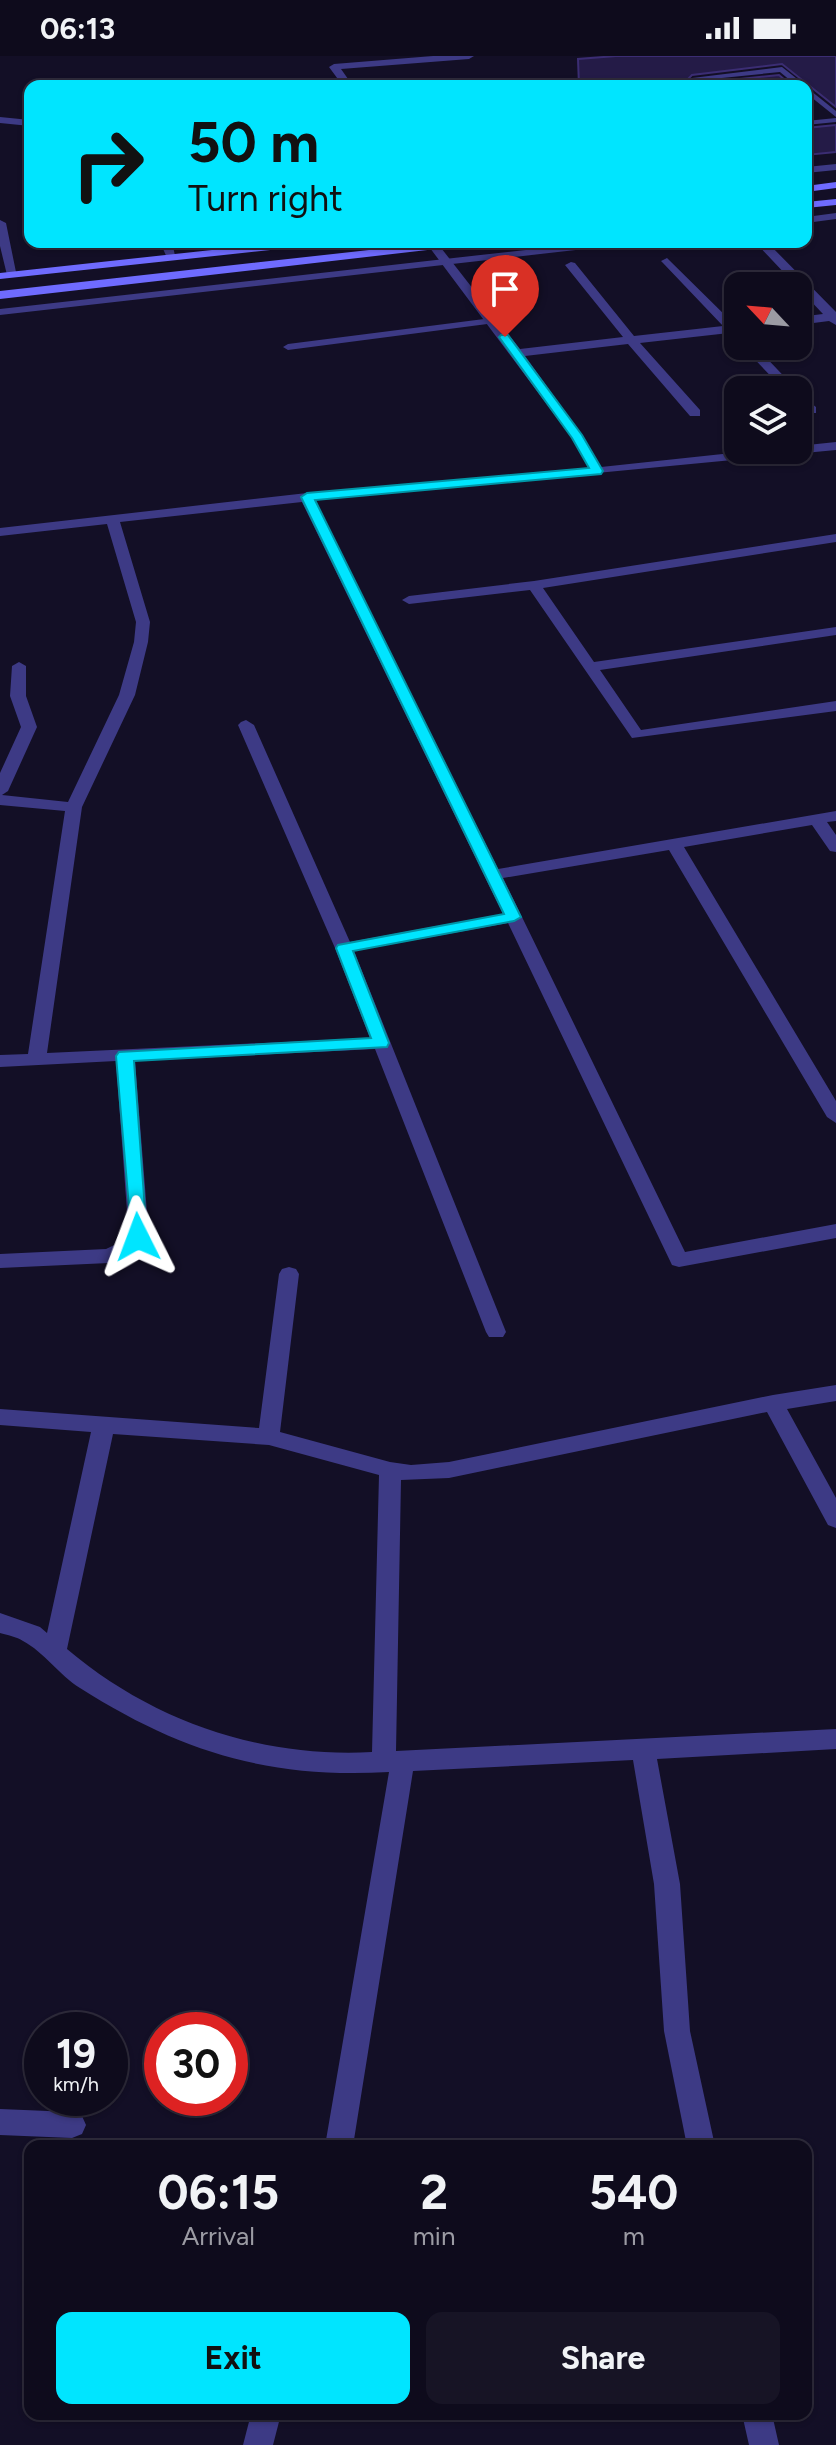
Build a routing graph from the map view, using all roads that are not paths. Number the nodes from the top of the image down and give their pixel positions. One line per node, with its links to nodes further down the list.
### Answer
1 (469, 56): 2 (street)
2 (344, 80)
3 (698, 80): 4 (lane)
4 (795, 80)
5 (812, 95): 6 (lane)
6 (836, 117): 9 (lane)
7 (0, 120): 8 (street)
8 (24, 122)
9 (812, 122)
10 (836, 167): 11 (lane)
11 (812, 169)
12 (836, 185): 13 (main road)
13 (812, 188)
14 (836, 202): 15 (main road)
15 (812, 204)
16 (836, 216): 17 (lane)
17 (812, 219)
18 (0, 223): 29 (street)
19 (168, 248): 25 (street)
20 (263, 248): 25 (main road)
21 (416, 248): 30 (main road)
22 (436, 248): 27 (street)
23 (571, 248): 27 (lane)
24 (767, 248): 33 (street)
25 (172, 258): 29 (main road)
26 (667, 261): 32 (street)
27 (447, 263): 31 (lane); 35 (street)
28 (571, 265): 37 (street)
29 (7, 275)
30 (0, 295)
31 (0, 312)
32 (724, 318)
33 (835, 318): 34 (street)
34 (812, 320)
35 (492, 321): 38 (lane); 39 (street)
36 (724, 331): 37 (street)
37 (631, 340): 39 (street); 42 (street)
38 (288, 347)
39 (517, 353): 44 (street)
40 (762, 360): 41 (street)
41 (777, 376)
42 (695, 413)
43 (836, 446): 44 (street)
44 (597, 471): 45 (street)
45 (307, 497): 46 (street); 62 (street)
46 (112, 519): 47 (street); 58 (street)
47 (0, 532)
48 (836, 538): 49 (street)
49 (534, 585): 50 (street); 53 (street)
50 (409, 600)
51 (836, 631): 53 (street)
52 (19, 666): 56 (street)
53 (590, 667): 54 (street)
54 (836, 706)
55 (246, 725): 64 (street)
56 (0, 791)
57 (0, 800): 58 (street)
58 (74, 807): 67 (street)
59 (827, 818): 60 (street); 61 (street)
60 (674, 844): 62 (street); 69 (street)
61 (836, 847)
62 (493, 875): 63 (street)
63 (514, 917): 64 (street); 70 (street)
64 (344, 948): 65 (street)
65 (381, 1043): 66 (street); 73 (street)
66 (125, 1056): 67 (street); 71 (street)
67 (37, 1058): 68 (street)
68 (0, 1061)
69 (836, 1117)
70 (836, 1231)
71 (0, 1261)
72 (289, 1274): 78 (street)
73 (496, 1332)
74 (836, 1393): 75 (street)
75 (773, 1403): 79 (street); 80 (street)
76 (0, 1417): 77 (street)
77 (104, 1424): 78 (street); 82 (street)
78 (269, 1437): 79 (street)
79 (390, 1470): 85 (street)
80 (836, 1519)
81 (0, 1623): 82 (street)
82 (54, 1653): 85 (street)
83 (836, 1739): 84 (street)
84 (643, 1748): 85 (street); 89 (street)
85 (393, 1761): 88 (street)
86 (0, 2122): 87 (street)
87 (72, 2125)
88 (340, 2140)
89 (700, 2140)
90 (264, 2420): 92 (street)
91 (758, 2420): 93 (street)
92 (258, 2445)
93 (764, 2445)

